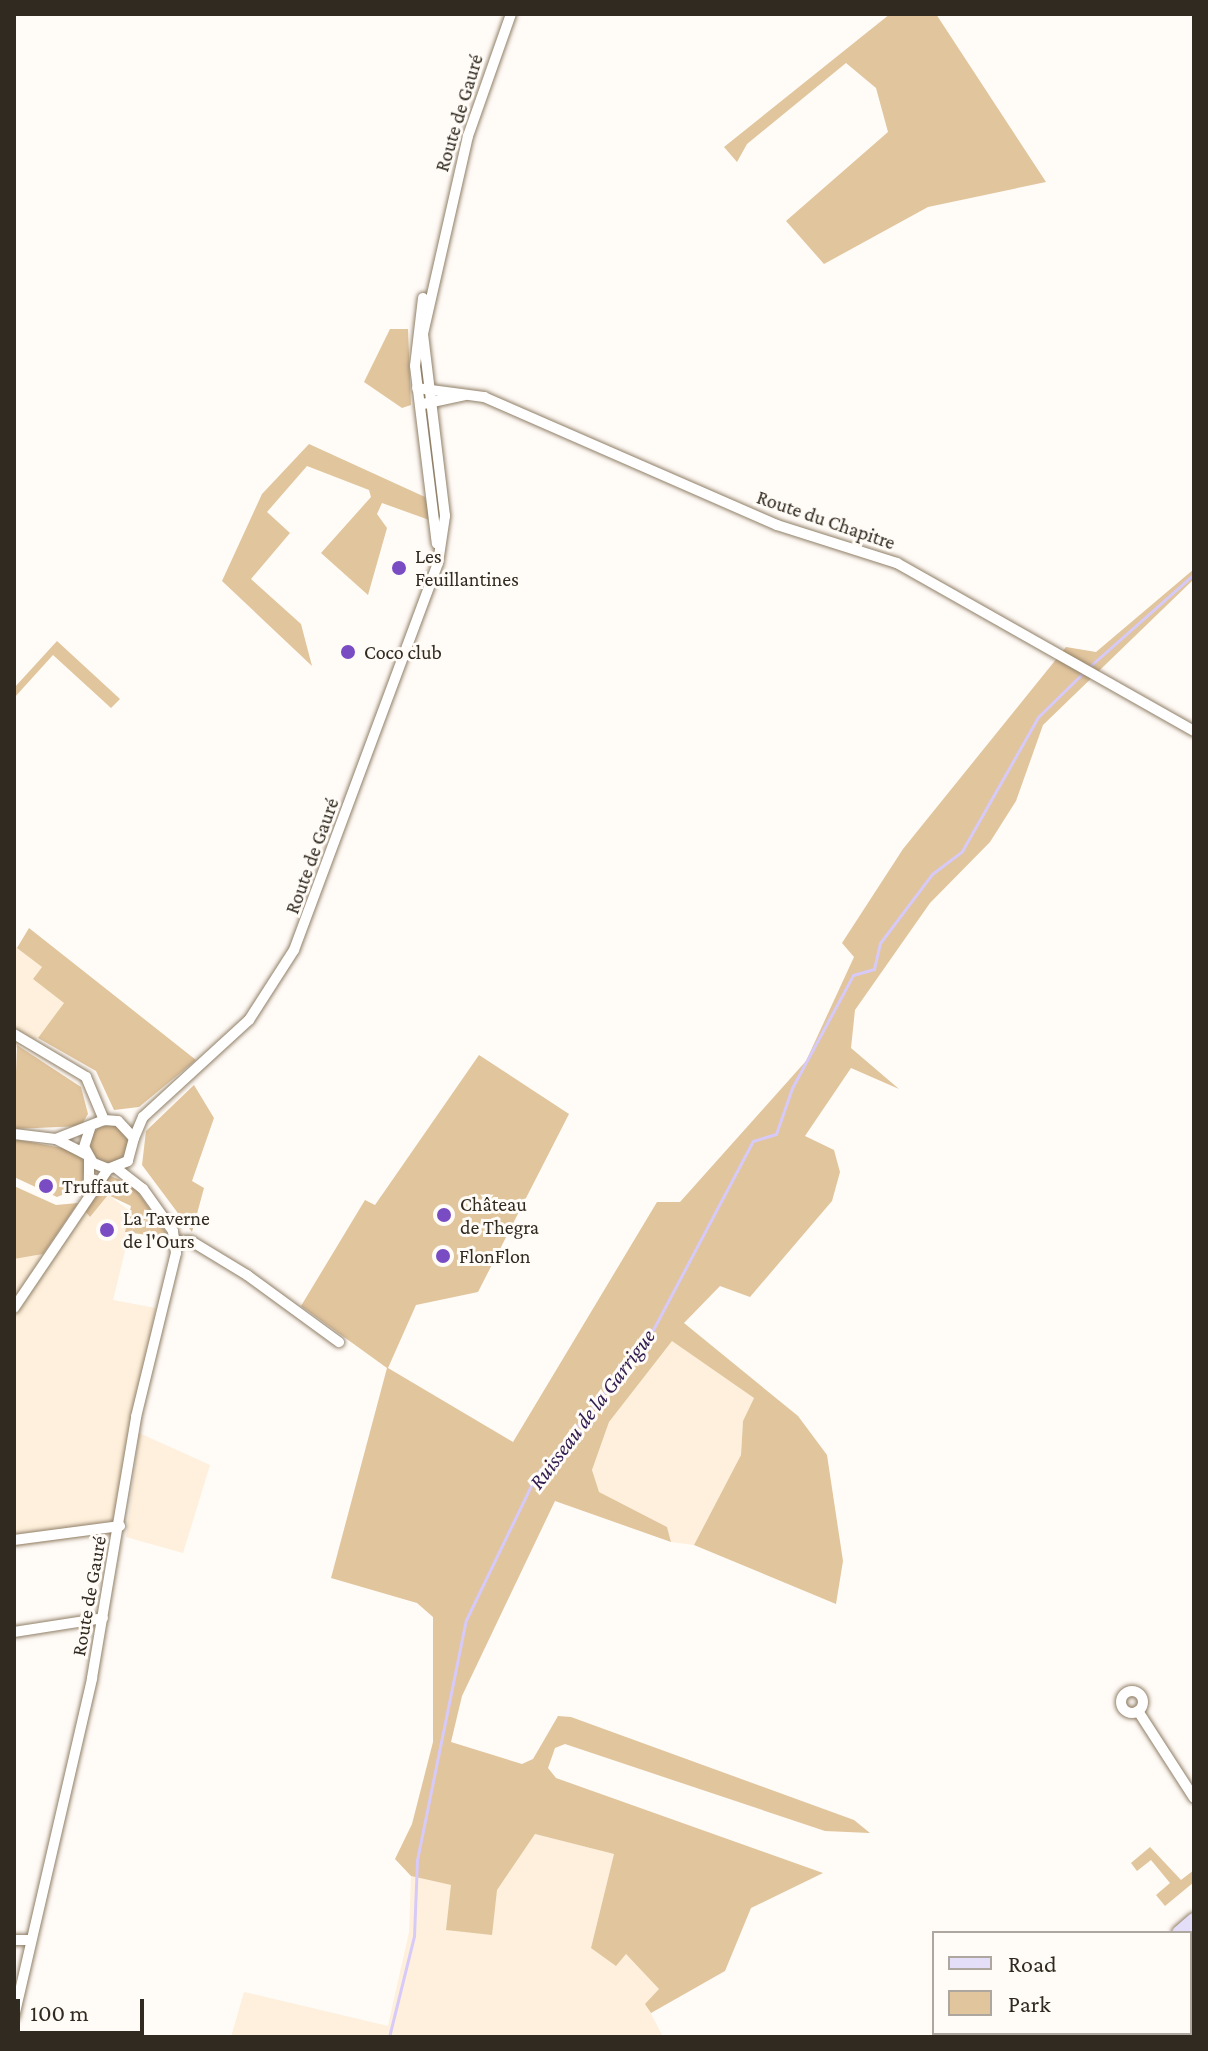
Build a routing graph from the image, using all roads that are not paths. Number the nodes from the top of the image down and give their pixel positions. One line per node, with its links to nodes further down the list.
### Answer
1 (511, 14): 2 (street, Route de Gauré)
2 (420, 386): 3 (street, Route du Chapitre); 4 (street, Route de Gauré)
3 (475, 395): 4 (street); 5 (street, Route du Chapitre)
4 (423, 404): 7 (street, Route de Gauré)
5 (1194, 731)
6 (14, 1034): 8 (street)
7 (154, 1107): 9 (street, Route de Gauré); 12 (street, Route de Gauré)
8 (104, 1120): 9 (street); 10 (street)
9 (118, 1121): 12 (street)
10 (90, 1128): 13 (street); 14 (street)
11 (14, 1134): 13 (street)
12 (134, 1138): 15 (street)
13 (56, 1139): 14 (street)
14 (88, 1156): 16 (street); 18 (street)
15 (132, 1156): 16 (street); 17 (street)
16 (112, 1169): 17 (street); 18 (street)
17 (143, 1189): 19 (street)
18 (89, 1193): 20 (street)
19 (177, 1241): 21 (street); 22 (street, Route de Gauré)
20 (14, 1308)
21 (339, 1342)
22 (120, 1526): 23 (street); 24 (street, Route de Gauré)
23 (14, 1540)
24 (103, 1618): 25 (street); 29 (street, Route de Gauré)
25 (14, 1632)
26 (1138, 1711): 27 (street)
27 (1194, 1798)
28 (14, 1940): 29 (street)
29 (29, 1940): 30 (street, Route de Gauré)
30 (14, 2017)

